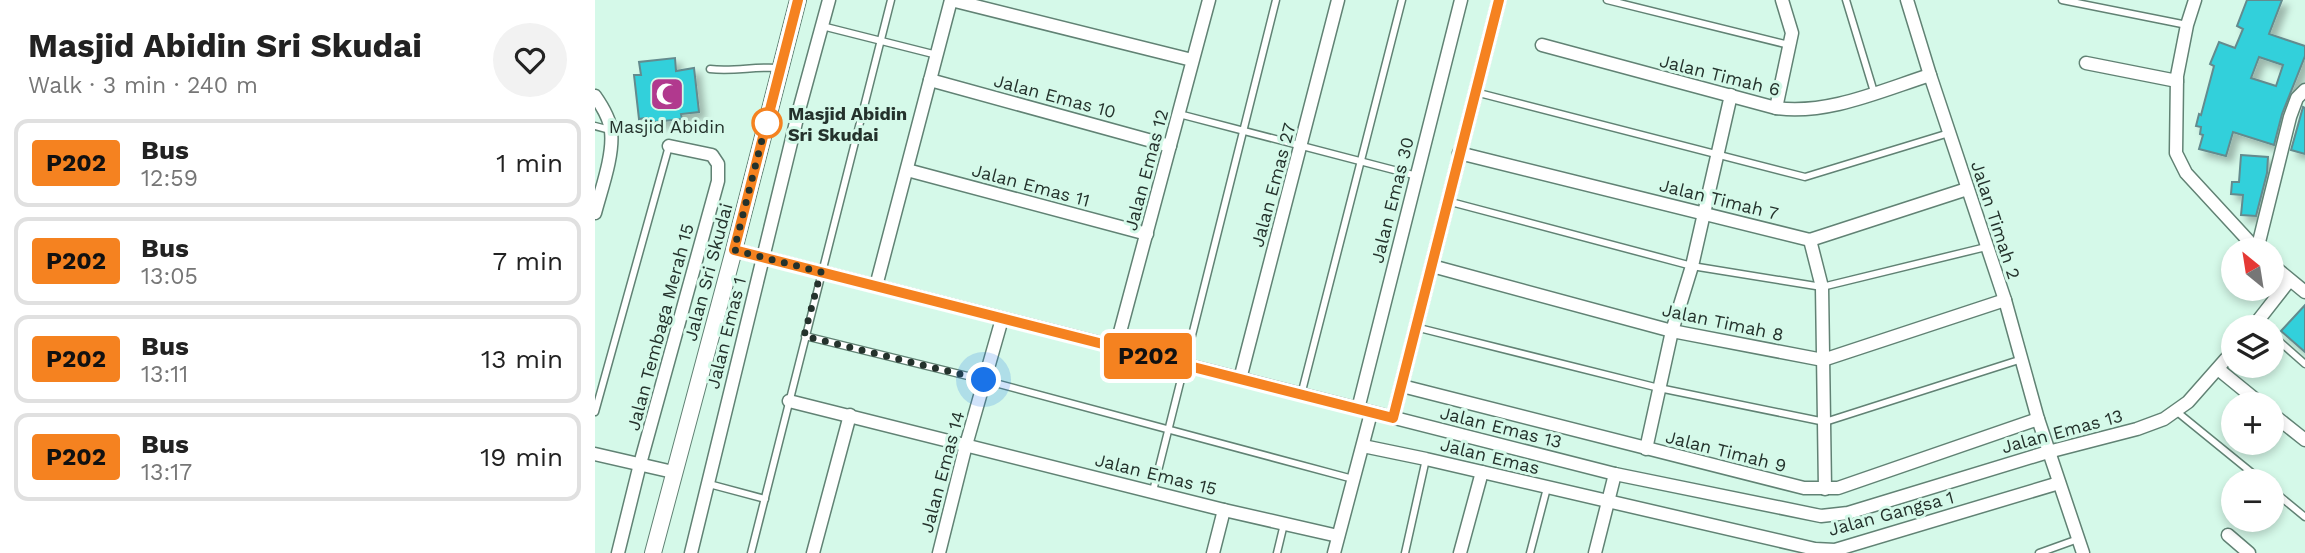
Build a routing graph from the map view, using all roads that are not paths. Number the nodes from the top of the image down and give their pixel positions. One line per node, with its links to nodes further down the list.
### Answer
1 (798, 0): 25 (street, Jalan Sri Skudai)
2 (829, 0): 18 (street, Jalan Emas 1)
3 (891, 0): 19 (lane)
4 (951, 0): 22 (street); 23 (street)
5 (1209, 0): 23 (street, Jalan Emas 12)
6 (1276, 0): 39 (lane)
7 (1338, 0): 43 (street, Jalan Emas 27)
8 (1402, 0): 46 (lane)
9 (1461, 0): 48 (street, Jalan Emas 30)
10 (1499, 0): 31 (street)
11 (1607, 0): 21 (lane)
12 (1782, 0): 21 (street)
13 (1846, 0): 32 (lane)
14 (1907, 0): 27 (street, Jalan Timah 2)
15 (2062, 0): 17 (lane)
16 (2195, 0): 17 (street)
17 (2187, 25): 29 (street)
18 (822, 26): 19 (lane); 60 (street, Jalan Emas 1)
19 (880, 42): 22 (lane); 63 (lane)
20 (1542, 45): 34 (street, Jalan Timah 6)
21 (1791, 46): 35 (street)
22 (937, 55): 28 (street)
23 (1192, 60): 36 (street, Jalan Emas 12)
24 (2087, 63): 29 (street)
25 (780, 68): 26 (lane); 59 (street, Jalan Sri Skudai)
26 (710, 69)
27 (1930, 75): 32 (street, Jalan Timah 6); 40 (street, Jalan Timah 2)
28 (930, 80): 42 (street, Jalan Emas 10); 47 (street)
29 (2177, 82): 55 (street)
30 (2305, 90): 56 (street)
31 (1475, 92): 44 (street); 45 (lane)
32 (1874, 92): 35 (street, Jalan Timah 6)
33 (595, 96): 38 (street)
34 (1731, 96): 35 (street, Jalan Timah 6); 45 (street)
35 (1776, 108)
36 (1179, 114): 39 (lane); 42 (street, Jalan Emas 12)
37 (595, 126): 38 (lane)
38 (611, 130): 49 (street)
39 (1243, 131): 43 (lane); 80 (lane)
40 (1949, 132): 45 (lane); 50 (street, Jalan Timah 2)
41 (669, 146): 92 (lane); 107 (street, Jalan Tembaga Merah 15)
42 (1170, 146): 54 (street, Jalan Emas 12)
43 (1301, 148): 46 (lane); 83 (street, Jalan Emas 27)
44 (1459, 153): 51 (street); 53 (street, Jalan Timah 7)
45 (1718, 155): 53 (street)
46 (1360, 162): 48 (lane); 88 (lane)
47 (907, 170): 54 (street, Jalan Emas 11); 66 (street)
48 (1417, 176): 90 (street, Jalan Emas 30)
49 (599, 182): 52 (street)
50 (1967, 189): 57 (street); 58 (street, Jalan Timah 2)
51 (1447, 201): 61 (lane); 62 (street)
52 (595, 213)
53 (1705, 213): 57 (street, Jalan Timah 7); 61 (street)
54 (1147, 234): 76 (street, Jalan Emas 12)
55 (2246, 238)
56 (2260, 238)
57 (1810, 240): 67 (street)
58 (1986, 247): 67 (lane); 69 (street, Jalan Timah 2)
59 (734, 250): 60 (street, Jalan Emas 13); 109 (street, Jalan Sri Skudai)
60 (763, 257): 63 (street, Jalan Emas 13); 114 (street, Jalan Emas 1)
61 (1692, 265): 67 (lane); 73 (street)
62 (1431, 266): 72 (street); 73 (street, Jalan Timah 8)
63 (821, 272): 66 (street, Jalan Emas 13); 74 (lane)
64 (2284, 276): 65 (street)
65 (2289, 281): 68 (street); 70 (street)
66 (876, 286): 71 (street, Jalan Emas 13)
67 (1822, 287): 78 (street)
68 (2305, 292)
69 (2005, 300): 77 (street, Jalan Timah 2); 78 (street, Jalan Timah 8)
70 (2265, 315)
71 (1002, 319): 76 (street, Jalan Emas 13); 84 (street, Jalan Emas 14)
72 (1415, 327): 85 (street); 86 (lane)
73 (1672, 331): 78 (street, Jalan Timah 8); 86 (street)
74 (804, 336): 84 (lane); 89 (lane)
75 (2284, 345): 79 (lane)
76 (1113, 347): 80 (street, Jalan Emas 13)
77 (2022, 359): 96 (street, Jalan Timah 2); 97 (lane)
78 (1823, 360): 97 (street)
79 (2305, 364)
80 (1185, 365): 83 (street, Jalan Emas 13); 99 (lane)
81 (2221, 365): 82 (street, Jalan Emas 13)
82 (2218, 369): 87 (street); 91 (street, Jalan Emas 13)
83 (1240, 379): 88 (street, Jalan Emas 13)
84 (984, 380): 99 (lane); 101 (street, Jalan Emas 14)
85 (1402, 386): 95 (street); 103 (street, Jalan Timah 9)
86 (1659, 388): 97 (lane); 103 (street)
87 (2246, 392)
88 (1301, 395): 90 (street, Jalan Emas 13)
89 (789, 401): 94 (street, Jalan Emas 15); 118 (lane)
90 (1358, 410): 93 (street, Jalan Emas 13)
91 (2176, 411): 104 (street, Jalan Emas 13); 108 (lane)
92 (595, 412)
93 (1371, 413): 95 (street, Jalan Emas 13); 102 (street)
94 (850, 415): 101 (street, Jalan Emas 15); 132 (street)
95 (1393, 418): 111 (street, Jalan Emas 13)
96 (2038, 419): 104 (street, Jalan Timah 2); 116 (street, Jalan Timah 9)
97 (1825, 422): 116 (street)
98 (2284, 423): 100 (street)
99 (1167, 430): 112 (lane); 117 (lane)
100 (2305, 440)
101 (966, 444): 117 (street, Jalan Emas 15); 133 (street, Jalan Emas 14)
102 (1363, 446): 106 (street, Jalan Emas); 112 (street)
103 (1646, 449): 116 (street, Jalan Timah 9)
104 (2048, 452): 111 (street, Jalan Emas 13); 113 (street, Jalan Timah 2)
105 (595, 454): 107 (street)
106 (1426, 458): 110 (street, Jalan Emas); 137 (lane)
107 (640, 464): 109 (street); 128 (street, Jalan Tembaga Merah 15)
108 (2247, 469)
109 (673, 472): 129 (street, Jalan Sri Skudai)
110 (1482, 472): 115 (street, Jalan Emas); 138 (street)
111 (1615, 474): 120 (street)
112 (1353, 479): 125 (street)
113 (2059, 483): 126 (street, Jalan Timah 2); 127 (street, Jalan Gangsa 1)
114 (709, 484): 118 (lane); 130 (street, Jalan Emas 1)
115 (1547, 488): 120 (street, Jalan Emas); 139 (lane)
116 (1825, 489)
117 (1153, 491): 121 (street, Jalan Emas 15)
118 (765, 499): 131 (lane)
119 (2284, 500): 122 (lane)
120 (1608, 501): 127 (street, Jalan Gangsa 1); 140 (street)
121 (1224, 510): 123 (street, Jalan Emas 15); 134 (street)
122 (2305, 517)
123 (1284, 524): 125 (street, Jalan Emas 15); 135 (lane)
124 (2228, 535): 143 (street)
125 (1338, 536): 136 (street)
126 (2078, 539): 141 (lane); 142 (street, Jalan Timah 2)
127 (1823, 551)
128 (618, 553)
129 (653, 553)
130 (691, 553)
131 (751, 553)
132 (813, 553)
133 (939, 553)
134 (1213, 553)
135 (1277, 553)
136 (1334, 553)
137 (1405, 553)
138 (1460, 553)
139 (1530, 553)
140 (1595, 553)
141 (2039, 553)
142 (2083, 553)
143 (2249, 553)

